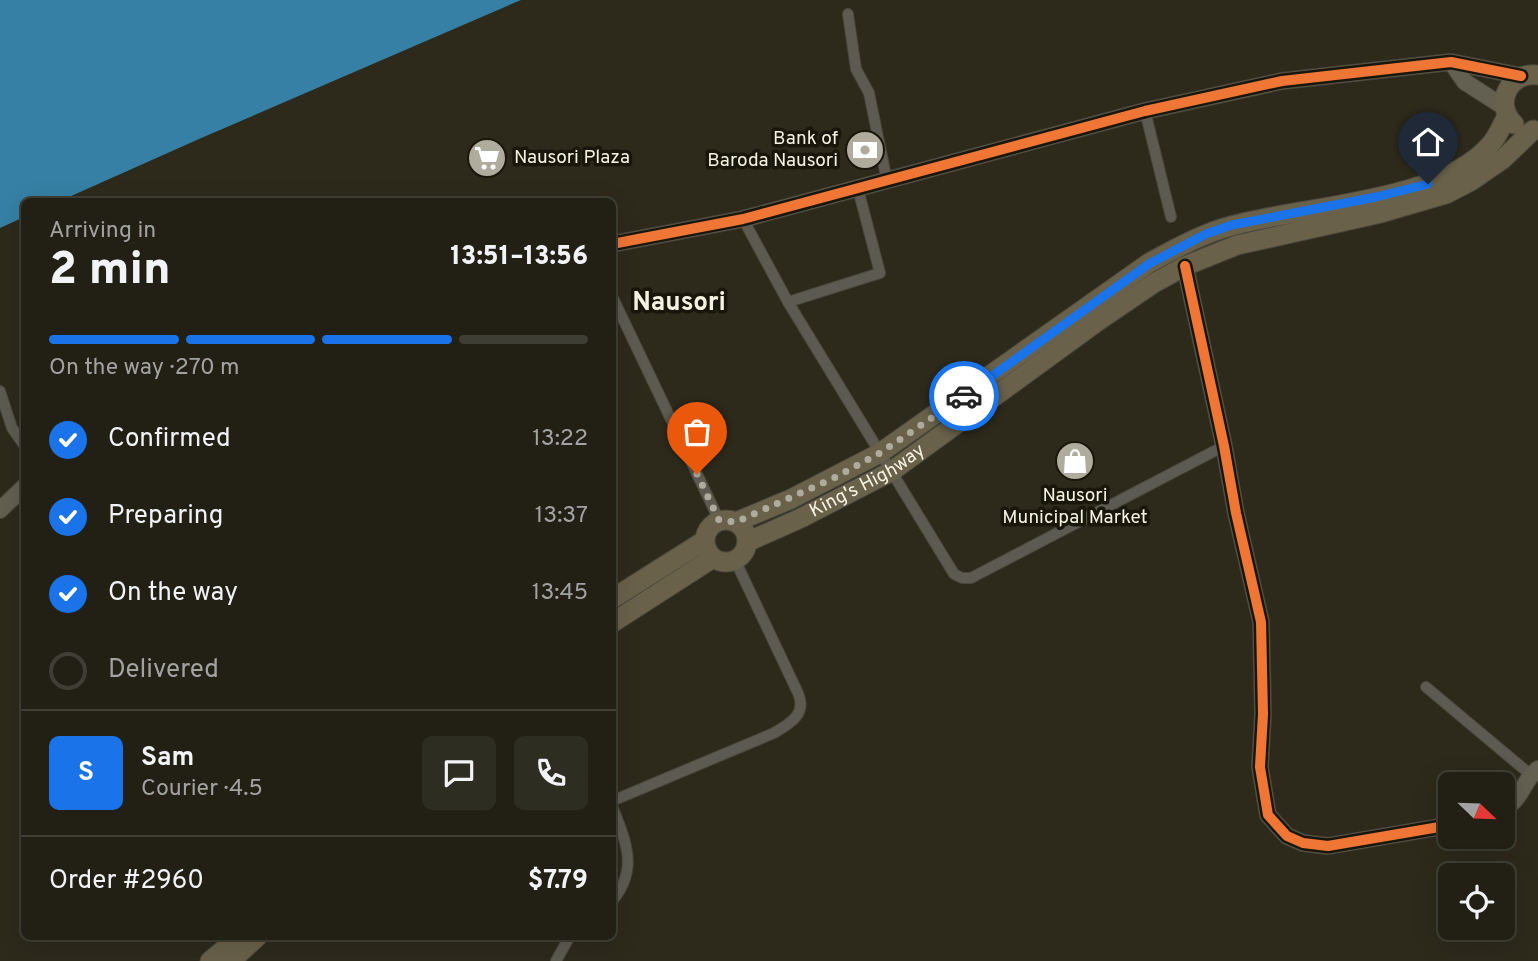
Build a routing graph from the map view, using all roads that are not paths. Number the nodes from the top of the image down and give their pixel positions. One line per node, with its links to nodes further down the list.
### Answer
1 (848, 14): 7 (street)
2 (1451, 62): 3 (street); 4 (street); 5 (street)
3 (1530, 75): 5 (highway, King's Highway)
4 (1144, 111): 7 (street); 9 (street)
5 (1505, 112): 6 (highway); 18 (highway, King's Highway)
6 (1536, 130): 12 (highway, King's Highway)
7 (887, 181): 8 (street)
8 (858, 189): 10 (street); 13 (street)
9 (1171, 217)
10 (743, 219): 11 (street); 13 (street)
11 (616, 243)
12 (1185, 266): 17 (street); 19 (highway, King's Highway)
13 (788, 302): 18 (street)
14 (616, 313): 22 (street)
15 (0, 391): 16 (street)
16 (21, 441)
17 (1224, 446): 19 (street); 33 (street)
18 (880, 453): 19 (street); 22 (highway, King's Highway)
19 (892, 471): 23 (highway, King's Highway)
20 (21, 490): 21 (street)
21 (0, 510)
22 (727, 521): 23 (highway); 24 (highway)
23 (747, 542): 25 (highway)
24 (709, 550): 25 (highway); 26 (highway); 27 (highway)
25 (735, 560): 30 (street)
26 (616, 598)
27 (616, 620)
28 (1426, 687): 29 (street)
29 (1534, 772): 31 (street)
30 (616, 799)
31 (1516, 800)
32 (616, 816): 34 (street)
33 (1438, 827)
34 (616, 897)
35 (235, 940): 38 (highway)
36 (254, 940): 39 (highway)
37 (568, 940): 40 (street)
38 (211, 961)
39 (230, 961)
40 (556, 961)

